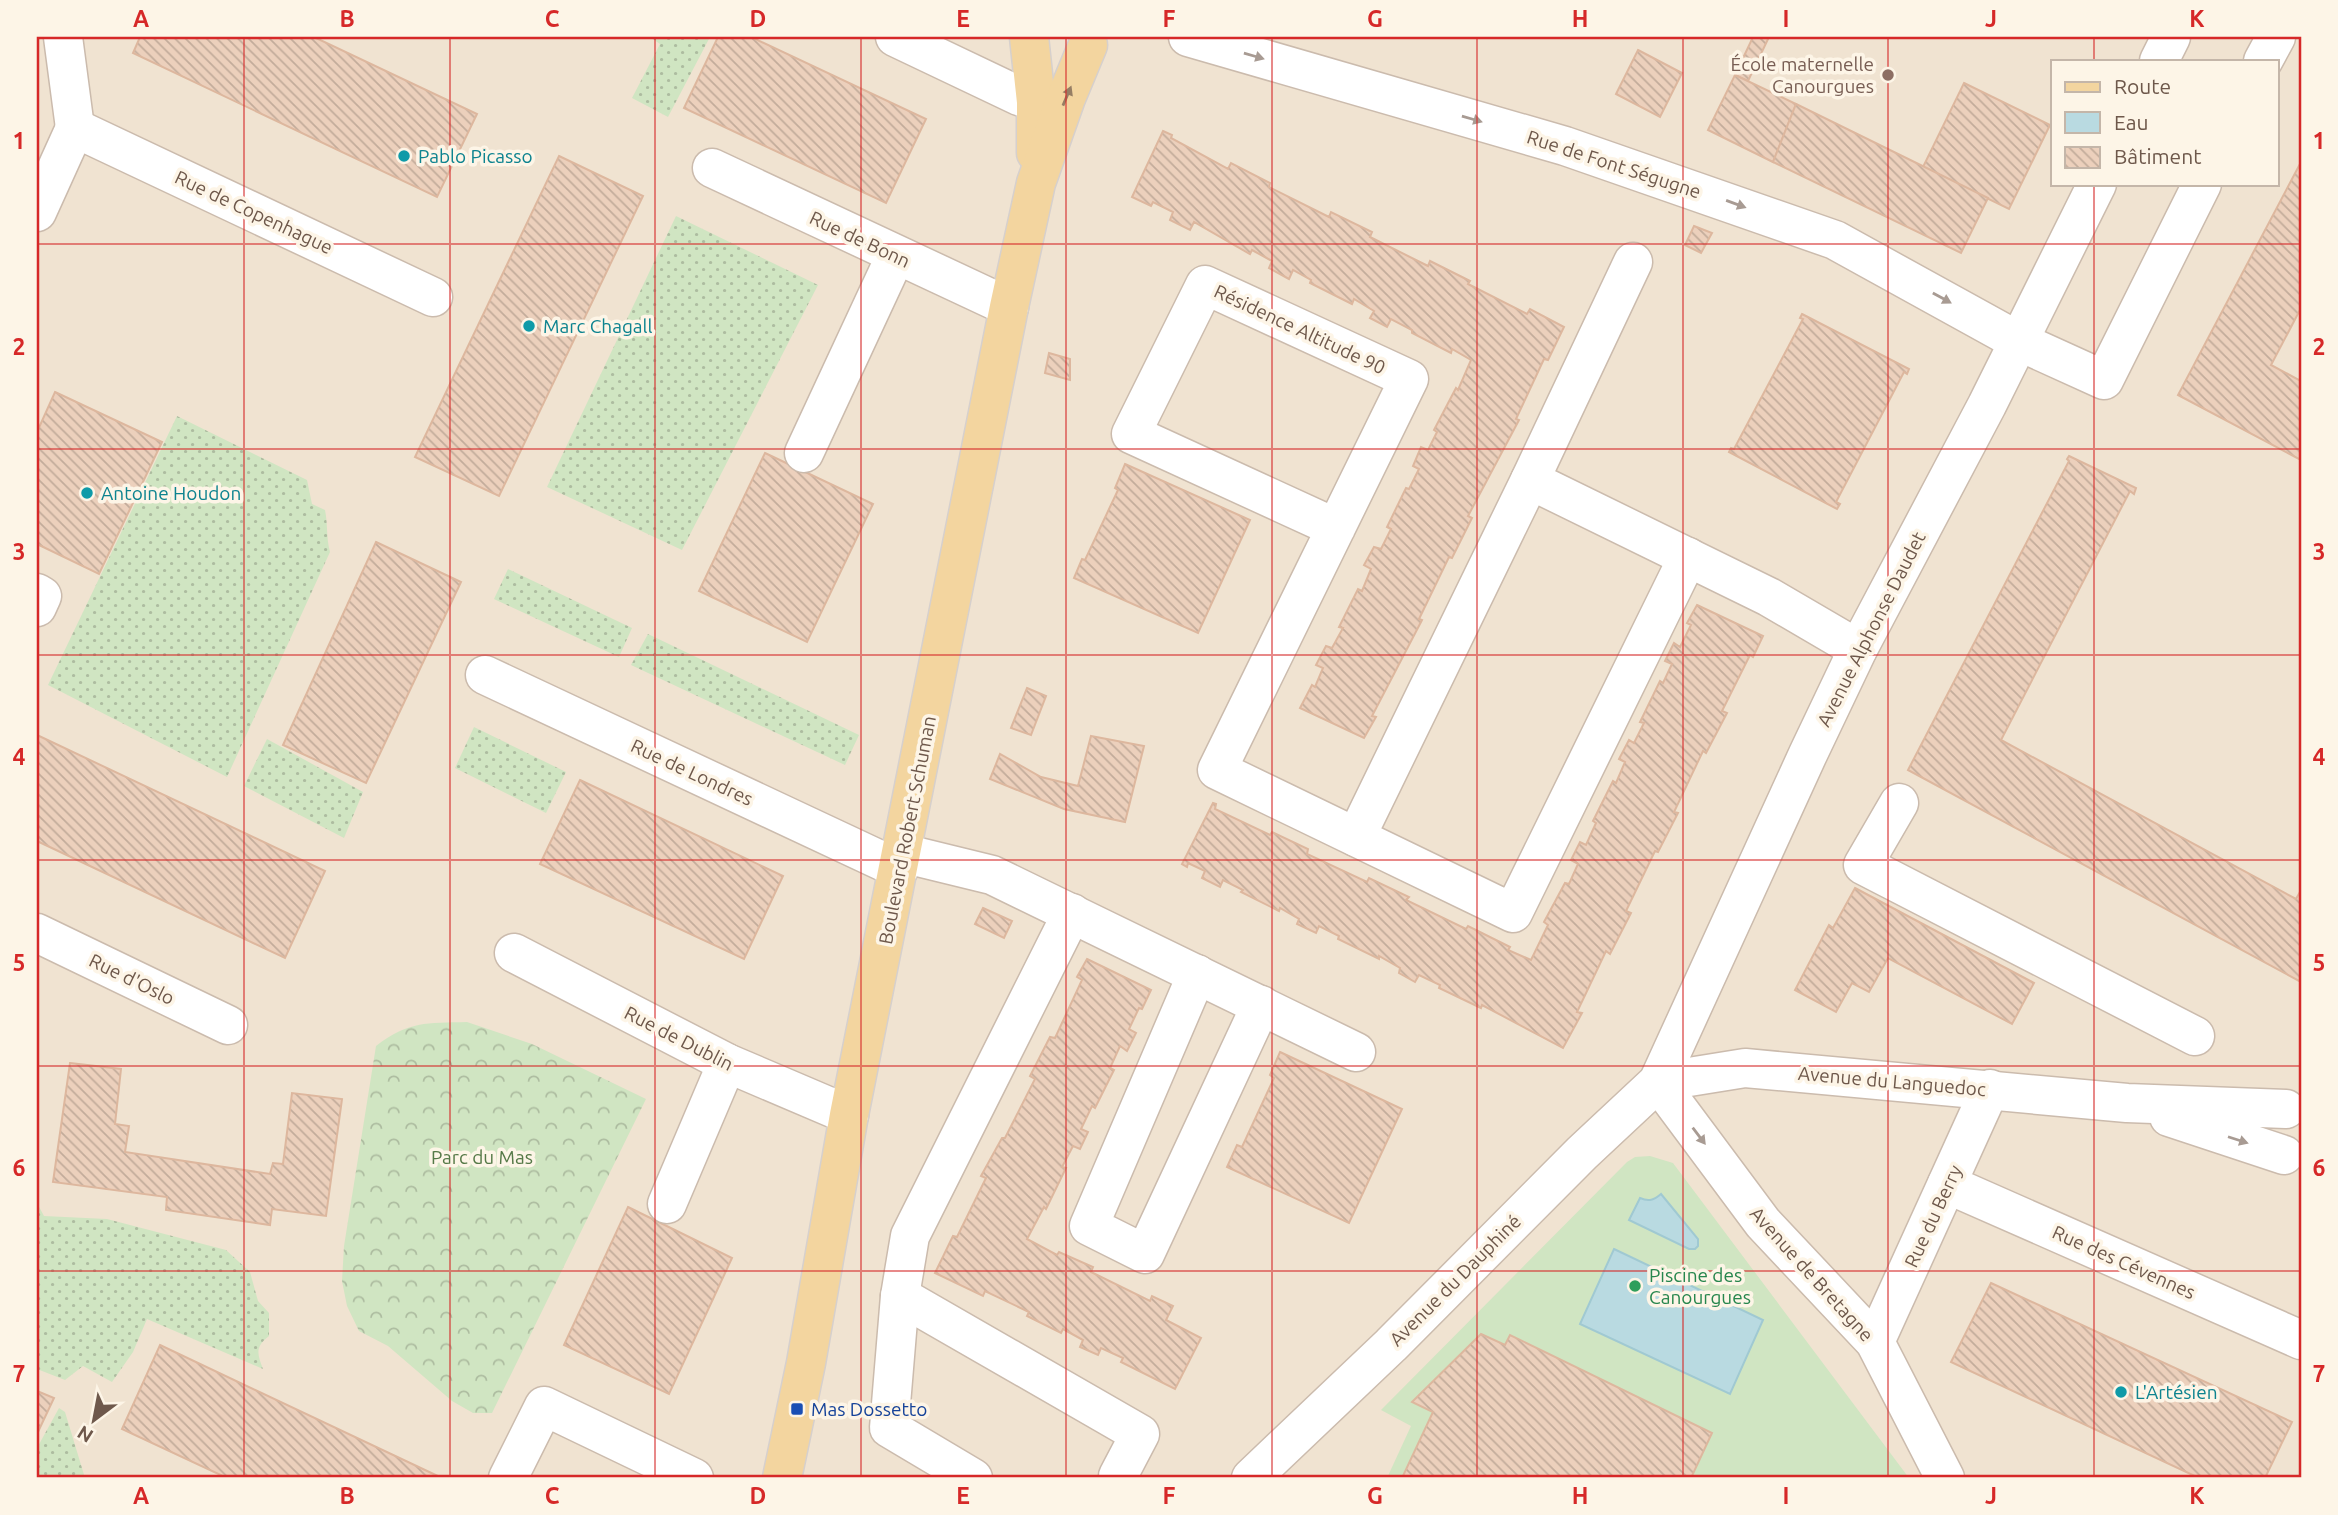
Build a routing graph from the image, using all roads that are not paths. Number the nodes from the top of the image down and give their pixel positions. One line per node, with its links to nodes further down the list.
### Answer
1 (63, 37): 12 (street)
2 (895, 37): 11 (street)
3 (1029, 37): 11 (main road, Boulevard Robert Schuman)
4 (1038, 37): 8 (main road)
5 (1188, 37): 22 (street, Rue de Font Ségugne, one-way to 22)
6 (2171, 37): 9 (street)
7 (2276, 37): 10 (street)
8 (1097, 41): 14 (main road, Boulevard Robert Schuman, one-way to 8)
9 (2160, 60)
10 (2264, 60)
11 (1036, 102): 14 (main road, Boulevard Robert Schuman)
12 (75, 128): 17 (street); 20 (street, Rue de Copenhague)
13 (712, 168): 18 (street, Rue de Bonn)
14 (1036, 183): 21 (main road, Boulevard Robert Schuman)
15 (2097, 186): 22 (street, Avenue Alphonse Daudet)
16 (2201, 186): 22 (street, Rue de Font Ségugne)
17 (37, 212)
18 (896, 255): 21 (street, Rue de Bonn); 23 (street)
19 (1633, 262): 24 (street)
20 (433, 297)
21 (1009, 307): 33 (main road, Boulevard Robert Schuman)
22 (2018, 341): 29 (street, Avenue Alphonse Daudet)
23 (804, 453)
24 (1530, 480): 26 (street); 32 (street)
25 (1336, 528): 25 (street, Résidence Altitude 90); 32 (street, Résidence Altitude 90)
26 (1688, 557): 29 (street); 32 (street, Résidence Altitude 90)
27 (37, 593): 28 (street)
28 (37, 607)
29 (1858, 649): 43 (street, Avenue Alphonse Daudet)
30 (485, 675): 33 (street, Rue de Londres)
31 (1899, 803): 40 (street)
32 (1356, 836)
33 (901, 861): 34 (street, Rue de Londres); 47 (main road, Boulevard Robert Schuman)
34 (1072, 913): 37 (street, Rue de Londres); 51 (street)
35 (37, 933): 39 (street, Rue d'Oslo)
36 (514, 953): 42 (street, Rue de Dublin)
37 (1198, 974): 38 (street, Rue de Londres); 38 (street)
38 (1261, 1005): 41 (street, Rue de Londres)
39 (228, 1025)
40 (2195, 1036)
41 (1356, 1052)
42 (727, 1063): 47 (street, Rue de Dublin); 50 (street)
43 (1658, 1082): 44 (street, Avenue du Languedoc); 53 (street, Avenue de Bretagne, one-way to 53); 60 (street, Avenue du Dauphiné)
44 (1990, 1089): 45 (street, Avenue du Languedoc); 49 (street, Rue du Berry)
45 (2127, 1103): 46 (street, Avenue du Languedoc); 48 (street, Avenue du Languedoc, one-way to 48)
46 (2294, 1105): 48 (street)
47 (849, 1115): 57 (main road, Boulevard Robert Schuman)
48 (2293, 1159)
49 (1947, 1184): 52 (street, Rue des Cévennes); 53 (street, Rue du Berry)
50 (667, 1204)
51 (900, 1296): 58 (street); 59 (street)
52 (2301, 1340)
53 (1875, 1342): 61 (street, Avenue de Bretagne)
54 (631, 1465): 55 (street); 56 (street)
55 (508, 1478)
56 (694, 1478)
57 (782, 1478)
58 (973, 1478)
59 (1117, 1478)
60 (1251, 1478)
61 (1945, 1478)

